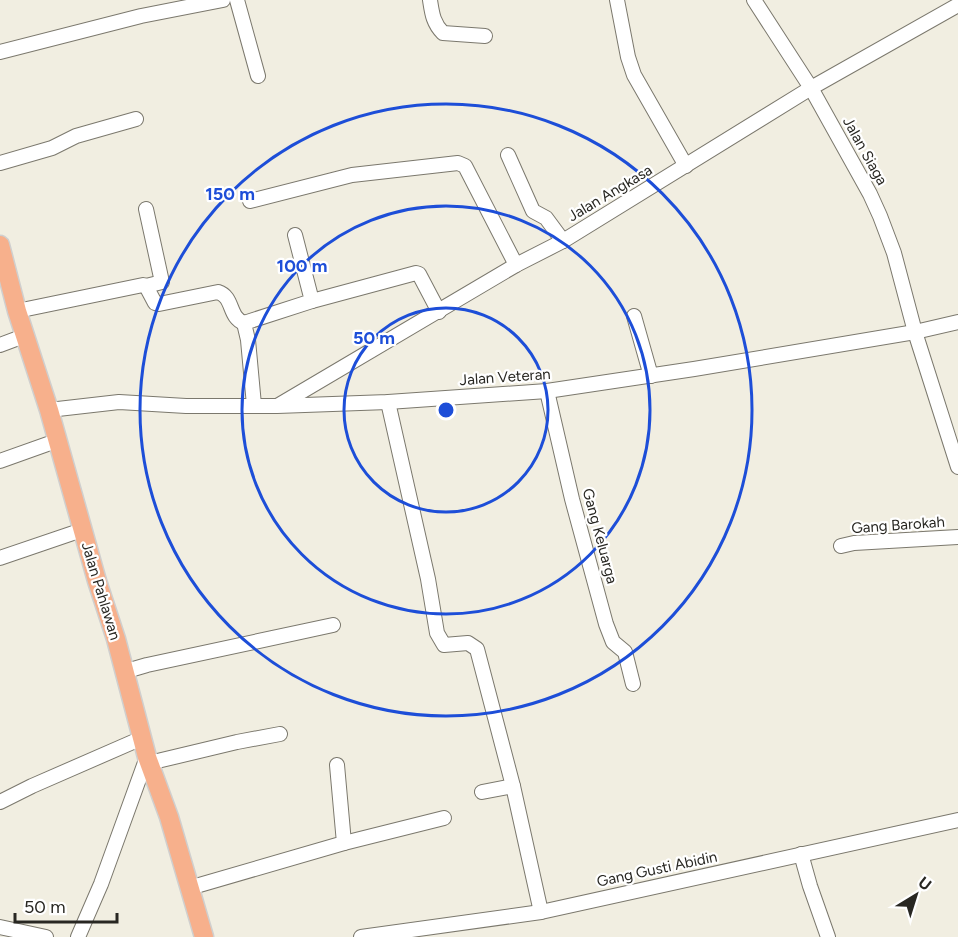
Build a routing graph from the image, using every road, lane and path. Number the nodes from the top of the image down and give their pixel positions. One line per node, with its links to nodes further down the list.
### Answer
1 (223, 0): 8 (street)
2 (237, 0): 9 (street)
3 (430, 0): 7 (street)
4 (617, 0): 14 (street)
5 (754, 0): 10 (street, Jalan Siaga)
6 (958, 5): 10 (street, Jalan Angkasa)
7 (485, 36)
8 (0, 52)
9 (258, 76)
10 (811, 88): 14 (street, Jalan Angkasa); 28 (street, Jalan Siaga)
11 (136, 119): 13 (street)
12 (508, 155): 18 (street)
13 (0, 163)
14 (686, 166): 18 (street, Jalan Angkasa)
15 (250, 201): 20 (street)
16 (146, 210): 21 (street)
17 (295, 235): 22 (street)
18 (563, 241): 20 (street, Jalan Angkasa)
19 (0, 245): 23 (main road, Jalan Pahlawan)
20 (516, 265): 24 (street, Jalan Angkasa)
21 (146, 286): 23 (street); 27 (street)
22 (312, 301): 24 (street); 27 (street)
23 (17, 312): 29 (main road, Jalan Pahlawan)
24 (439, 312): 35 (street, Jalan Angkasa)
25 (634, 316): 31 (street)
26 (958, 322): 28 (street, Jalan Veteran)
27 (244, 323): 34 (street)
28 (915, 332): 31 (street, Jalan Veteran); 39 (street, Jalan Siaga)
29 (24, 336): 30 (street); 36 (main road, Jalan Pahlawan)
30 (0, 345)
31 (651, 376): 32 (street, Jalan Veteran)
32 (547, 391): 33 (street, Jalan Veteran); 46 (street, Gang Keluarga)
33 (388, 402): 35 (street, Jalan Veteran); 51 (street)
34 (254, 405): 35 (street, Jalan Veteran); 36 (street, Jalan Veteran)
35 (277, 406)
36 (49, 410): 37 (main road, Jalan Pahlawan)
37 (56, 441): 38 (street); 40 (main road, Jalan Pahlawan)
38 (0, 461)
39 (958, 467)
40 (82, 530): 43 (street); 45 (main road, Jalan Pahlawan)
41 (958, 537): 42 (street, Gang Barokah)
42 (841, 546)
43 (0, 558)
44 (333, 625): 45 (street)
45 (123, 672): 48 (main road, Jalan Pahlawan)
46 (633, 684)
47 (280, 734): 49 (street)
48 (142, 738): 49 (main road, Jalan Pahlawan); 53 (street)
49 (148, 760): 58 (main road, Jalan Pahlawan); 63 (street)
50 (337, 765): 56 (street)
51 (513, 786): 52 (street); 59 (street)
52 (482, 792)
53 (0, 802)
54 (444, 818): 56 (street)
55 (958, 820): 57 (street, Gang Gusti Abidin)
56 (344, 843): 58 (street)
57 (801, 854): 59 (street, Gang Gusti Abidin); 66 (street)
58 (189, 888): 64 (main road, Jalan Pahlawan)
59 (541, 912): 61 (street, Gang Gusti Abidin)
60 (0, 927): 62 (street)
61 (452, 931): 65 (street, Gang Gusti Abidin)
62 (46, 937)
63 (78, 937)
64 (204, 937)
65 (361, 937)
66 (828, 937)

